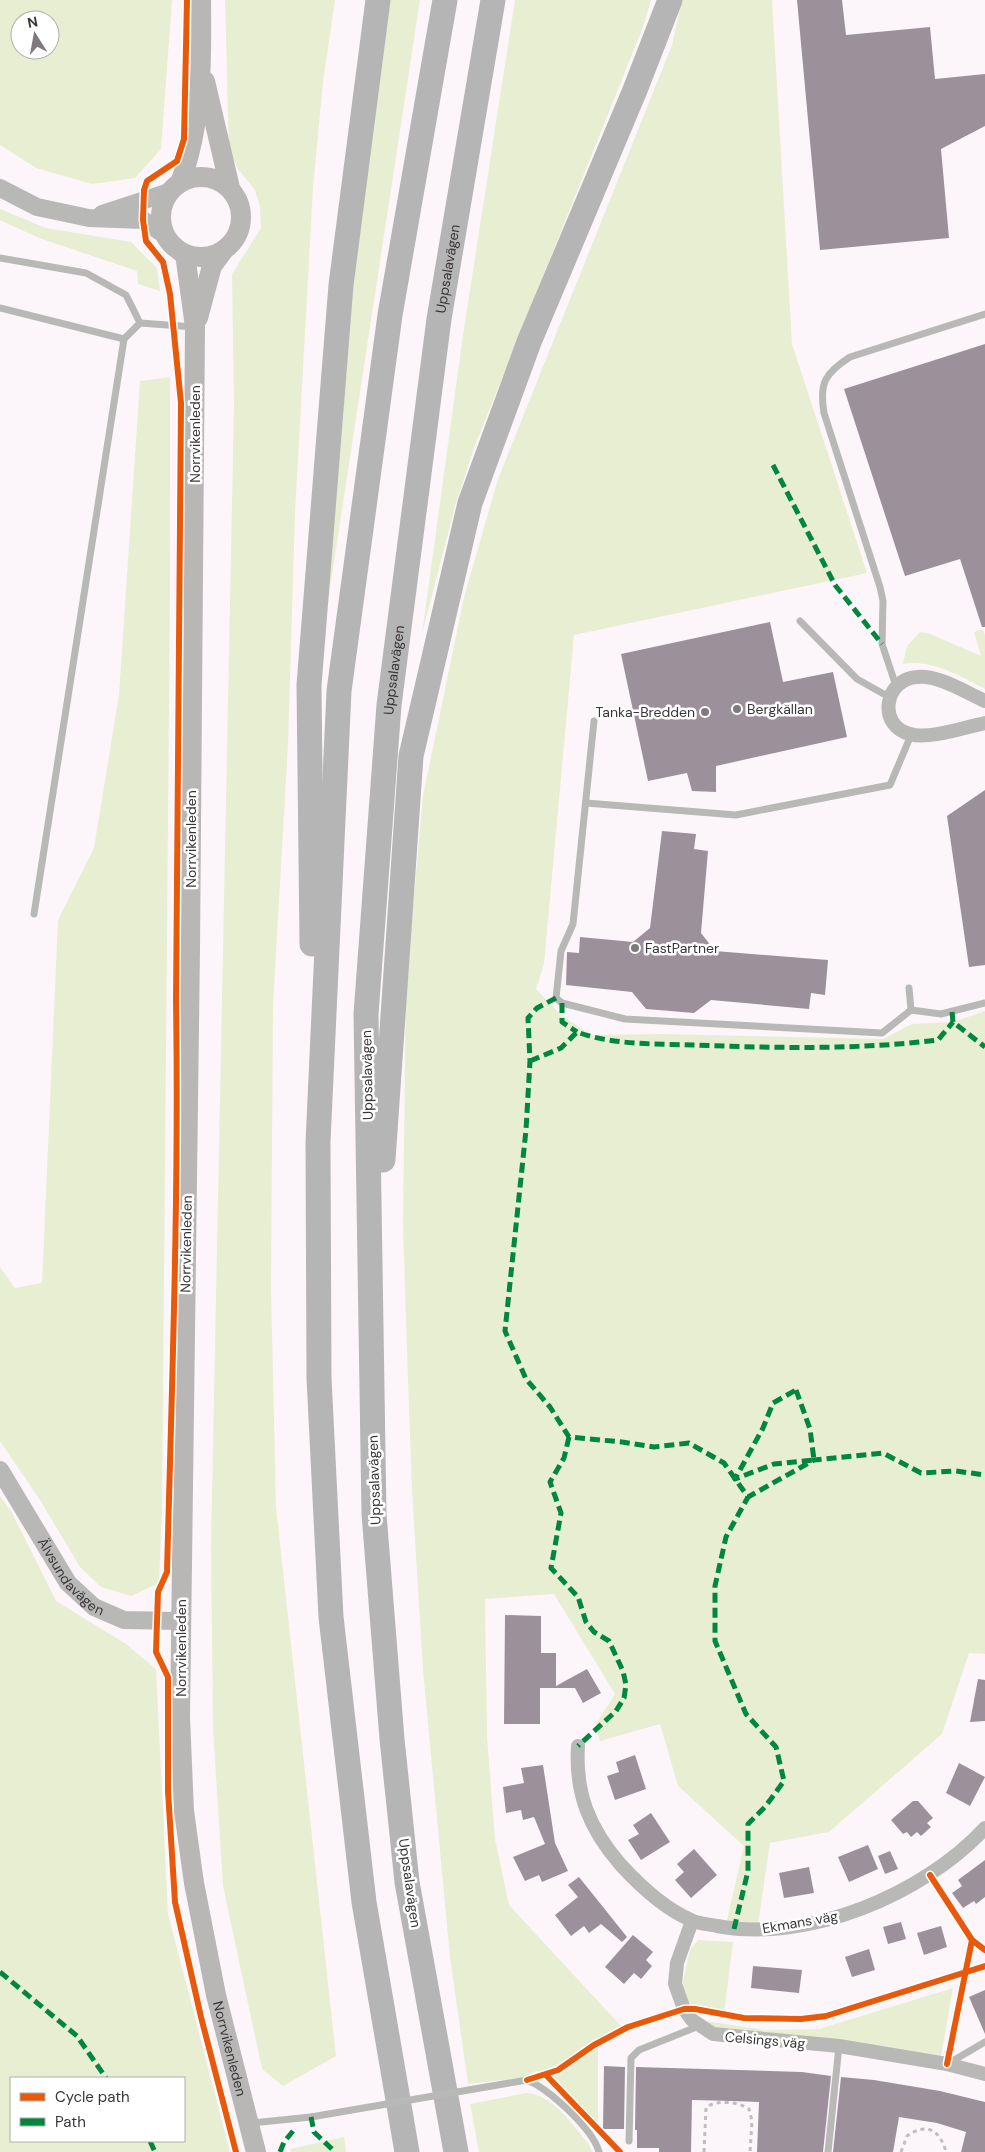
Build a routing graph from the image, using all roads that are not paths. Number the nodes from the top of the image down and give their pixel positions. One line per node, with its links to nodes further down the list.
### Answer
1 (201, 0): 6 (main road)
2 (378, 0): 31 (highway)
3 (445, 0): 31 (highway)
4 (493, 0): 32 (highway, Uppsalavägen)
5 (670, 0): 32 (highway)
6 (202, 70): 7 (main road); 9 (main road)
7 (174, 187): 9 (main road); 10 (street); 11 (main road)
8 (0, 188): 10 (street)
9 (230, 188): 12 (main road)
10 (89, 218): 11 (street)
11 (165, 235): 13 (main road)
12 (223, 251): 13 (main road); 18 (main road, Norrvikenleden)
13 (185, 254): 18 (main road, Norrvikenleden)
14 (0, 258): 17 (lane)
15 (0, 308): 19 (lane)
16 (985, 314): 21 (lane)
17 (140, 323): 18 (lane); 19 (lane)
18 (195, 327): 34 (main road, Norrvikenleden)
19 (124, 339): 27 (lane)
20 (800, 622): 21 (lane)
21 (892, 691): 22 (street); 25 (street)
22 (985, 701)
23 (594, 721): 26 (lane)
24 (985, 723): 25 (street)
25 (912, 735): 26 (lane)
26 (586, 803): 30 (lane)
27 (34, 914)
28 (909, 988): 30 (lane)
29 (985, 1003): 30 (lane)
30 (910, 1010)
31 (318, 1142): 46 (highway)
32 (371, 1332): 47 (highway, Uppsalavägen)
33 (0, 1470): 34 (street, Älvsundavägen)
34 (181, 1621): 43 (main road, Norrvikenleden)
35 (578, 1746): 37 (street, Ekmans väg)
36 (985, 1828): 37 (street, Ekmans väg)
37 (692, 1921): 38 (street, Celsings väg)
38 (699, 2026): 40 (street, Celsings väg); 44 (lane)
39 (985, 2042): 41 (lane)
40 (839, 2046): 41 (street, Celsings väg); 49 (lane)
41 (947, 2064): 42 (street, Celsings väg)
42 (985, 2074)
43 (248, 2124): 45 (main road, Norrvikenleden); 48 (lane, bridge)
44 (629, 2141)
45 (256, 2152)
46 (407, 2152)
47 (456, 2152)
48 (599, 2152)
49 (828, 2152)

